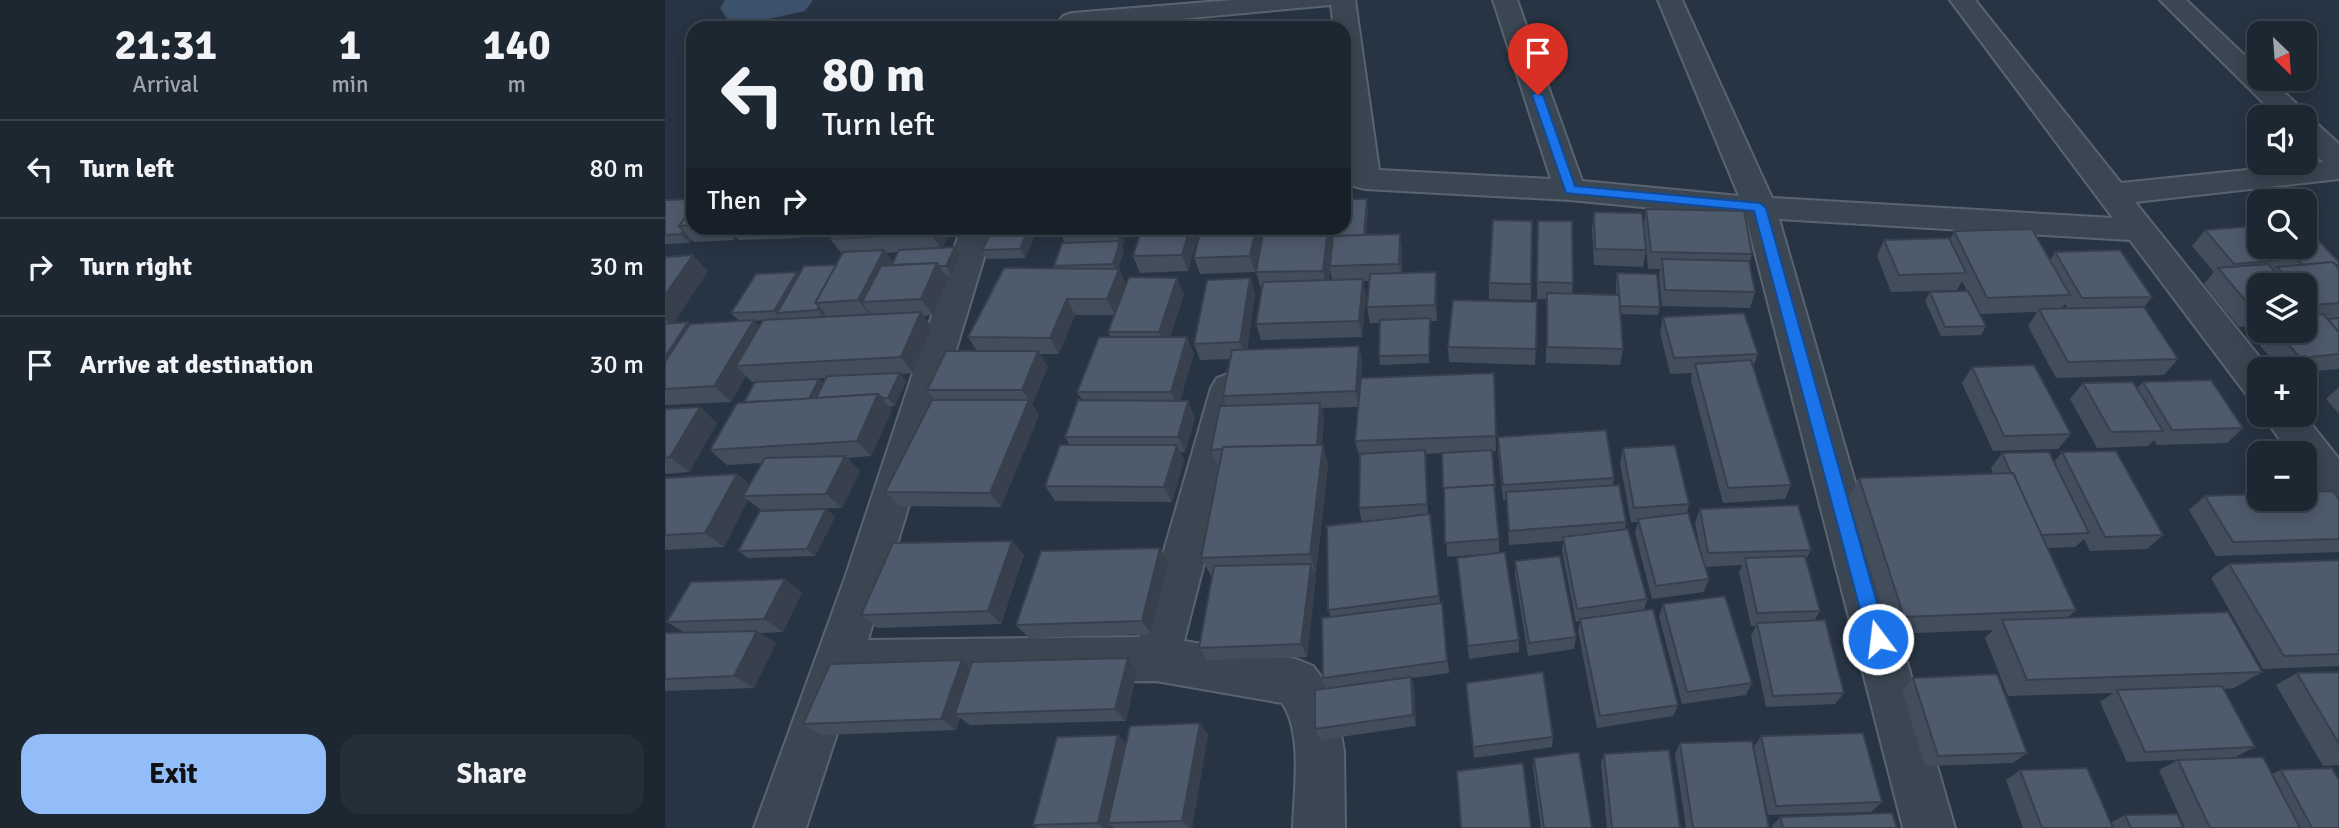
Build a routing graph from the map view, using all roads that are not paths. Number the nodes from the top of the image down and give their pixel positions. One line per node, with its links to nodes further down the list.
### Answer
1 (1323, 0): 7 (street)
2 (1343, 0): 8 (street)
3 (1505, 0): 15 (street)
4 (1670, 0): 17 (street)
5 (1962, 0): 16 (street)
6 (2172, 0): 9 (street)
7 (1072, 21)
8 (1344, 21)
9 (2281, 105)
10 (1351, 130): 14 (street)
11 (2317, 140): 12 (street)
12 (2339, 161)
13 (2339, 170): 16 (street)
14 (1354, 179): 15 (street)
15 (1570, 190): 17 (street)
16 (2113, 194): 18 (street)
17 (1760, 208): 18 (street); 28 (street)
18 (2143, 230): 20 (street)
19 (975, 235): 25 (street)
20 (2247, 368)
21 (1230, 388): 24 (street)
22 (2291, 427): 23 (street)
23 (2339, 490)
24 (1156, 659): 25 (street); 27 (street)
25 (837, 663): 26 (street)
26 (780, 828)
27 (1319, 828)
28 (1929, 828)

